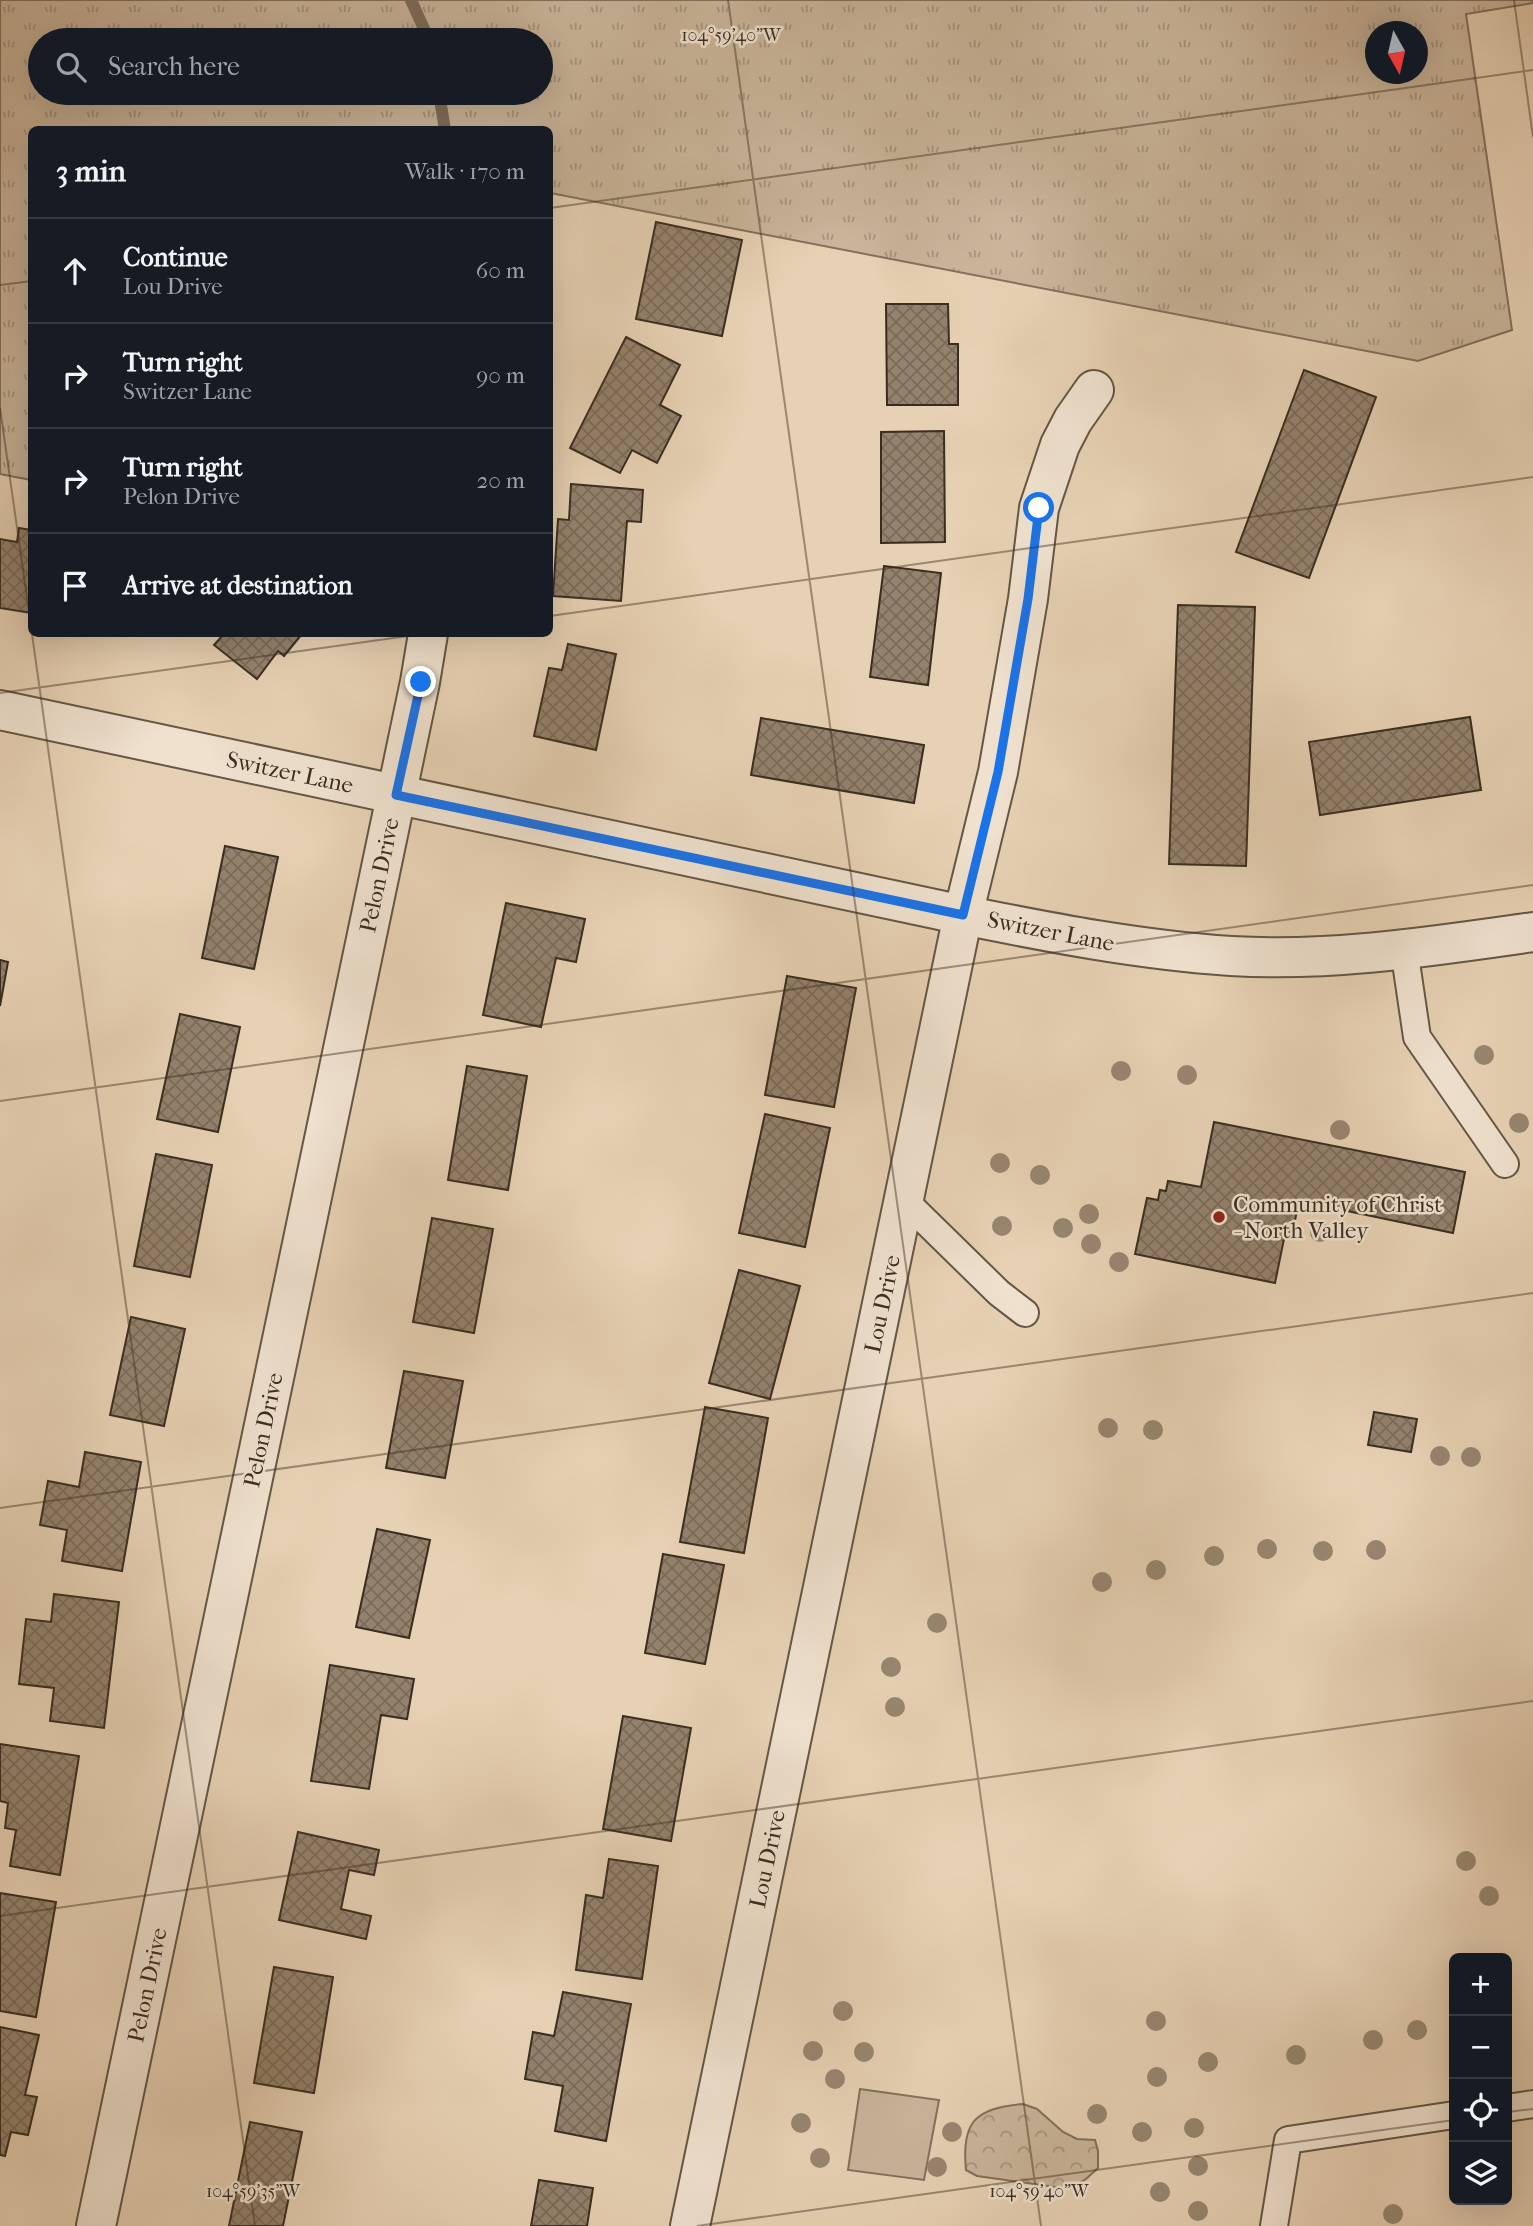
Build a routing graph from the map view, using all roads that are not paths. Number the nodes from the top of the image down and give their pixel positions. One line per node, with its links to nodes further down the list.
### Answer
1 (1094, 390): 5 (street, Lou Drive)
2 (427, 637): 4 (street, Pelon Drive)
3 (0, 710): 4 (street, Switzer Lane)
4 (396, 795): 5 (street, Switzer Lane); 14 (street, Pelon Drive)
5 (963, 915): 7 (street, Switzer Lane); 9 (street, Lou Drive)
6 (1533, 932): 7 (street, Switzer Lane)
7 (1404, 949): 8 (lane)
8 (1505, 1164)
9 (904, 1200): 10 (lane); 15 (street, Lou Drive)
10 (1025, 1313)
11 (1533, 2104): 12 (lane)
12 (1512, 2107)
13 (1449, 2116): 16 (lane)
14 (96, 2226)
15 (690, 2226)
16 (1274, 2226)

